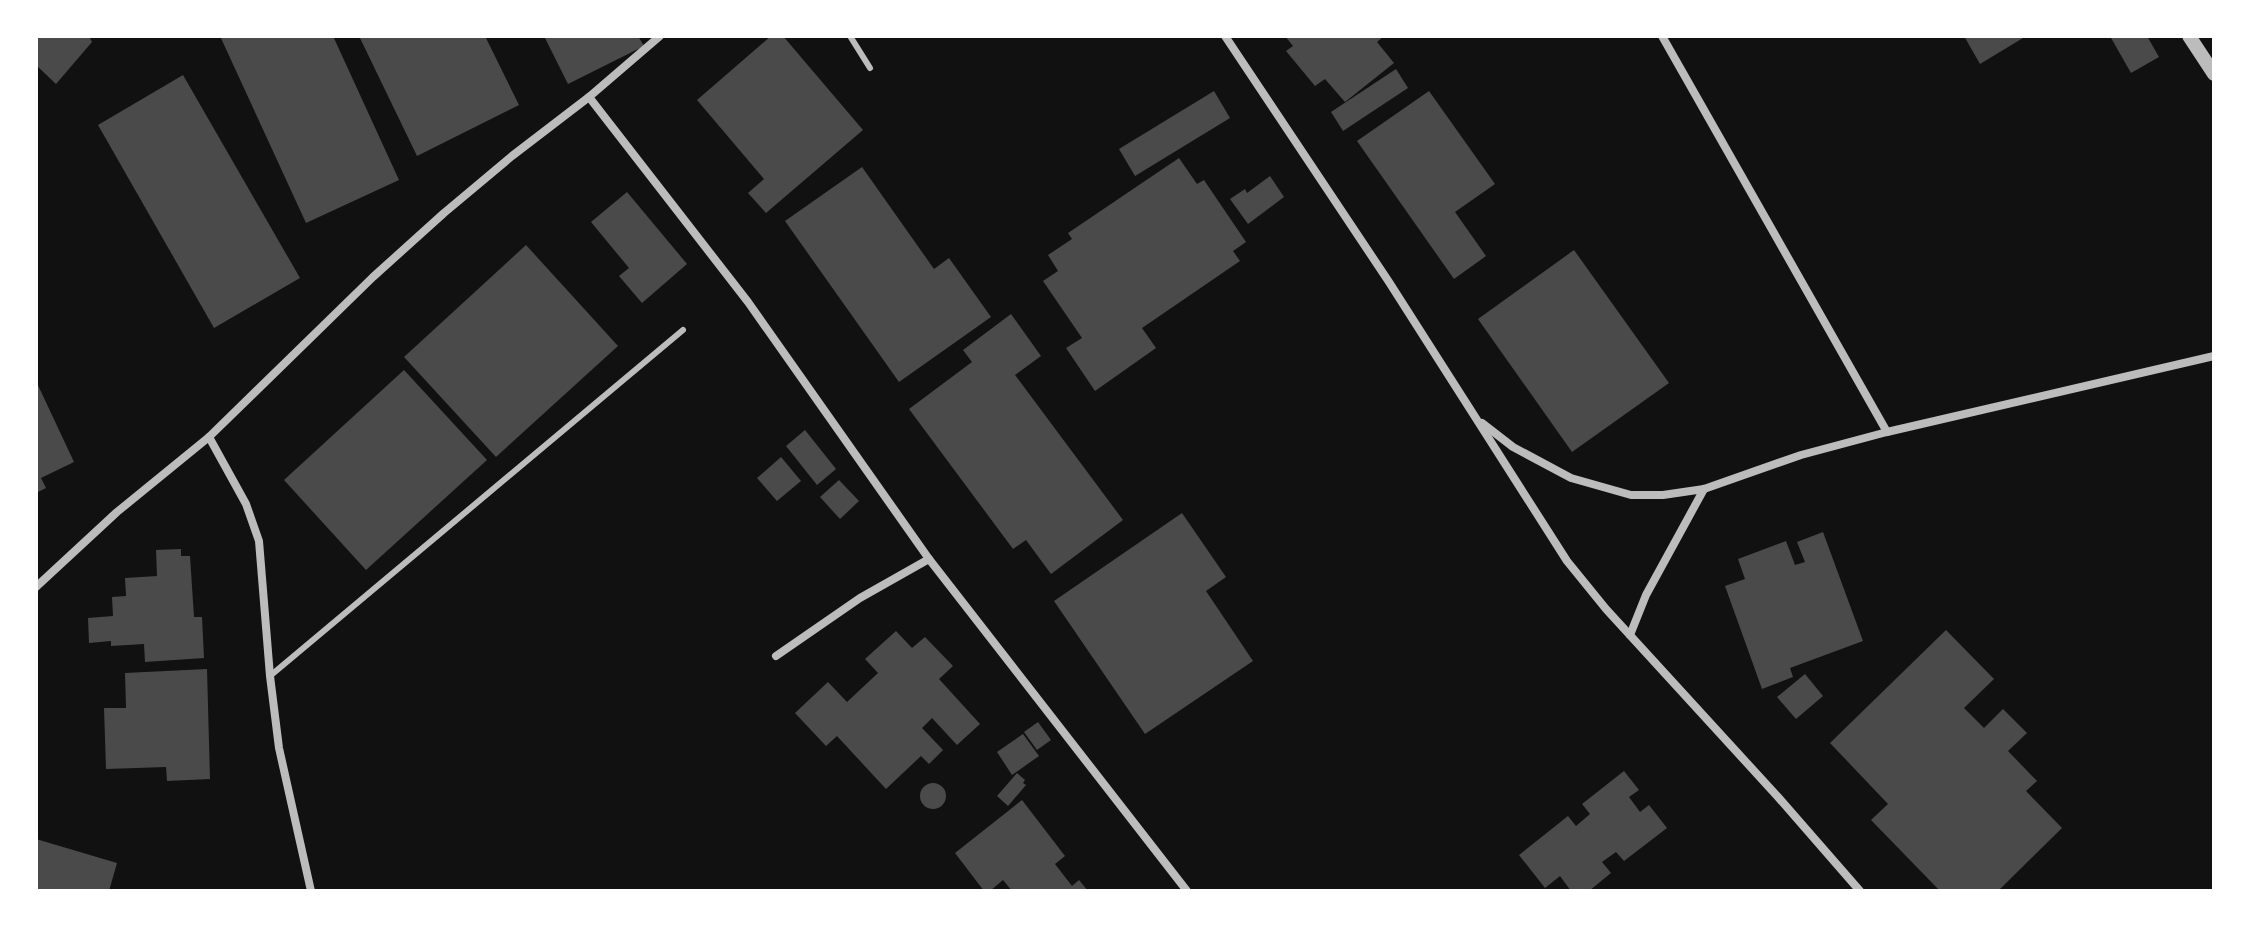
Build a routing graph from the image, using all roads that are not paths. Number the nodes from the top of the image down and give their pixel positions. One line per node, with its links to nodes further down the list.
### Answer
1 (660, 36): 8 (street)
2 (850, 36): 6 (lane)
3 (1225, 36): 11 (street)
4 (1662, 36): 12 (street)
5 (2189, 36): 7 (street)
6 (870, 68)
7 (2214, 74)
8 (589, 97): 13 (street); 15 (street)
9 (683, 330): 19 (lane)
10 (2214, 356): 12 (street)
11 (1475, 418): 14 (street); 17 (street)
12 (1887, 432): 14 (street)
13 (209, 437): 16 (street); 19 (street)
14 (1704, 489): 17 (street)
15 (929, 559): 18 (street); 21 (street)
16 (36, 587)
17 (1630, 635): 22 (street)
18 (776, 656)
19 (270, 676): 20 (street)
20 (311, 891)
21 (1187, 891)
22 (1860, 891)

